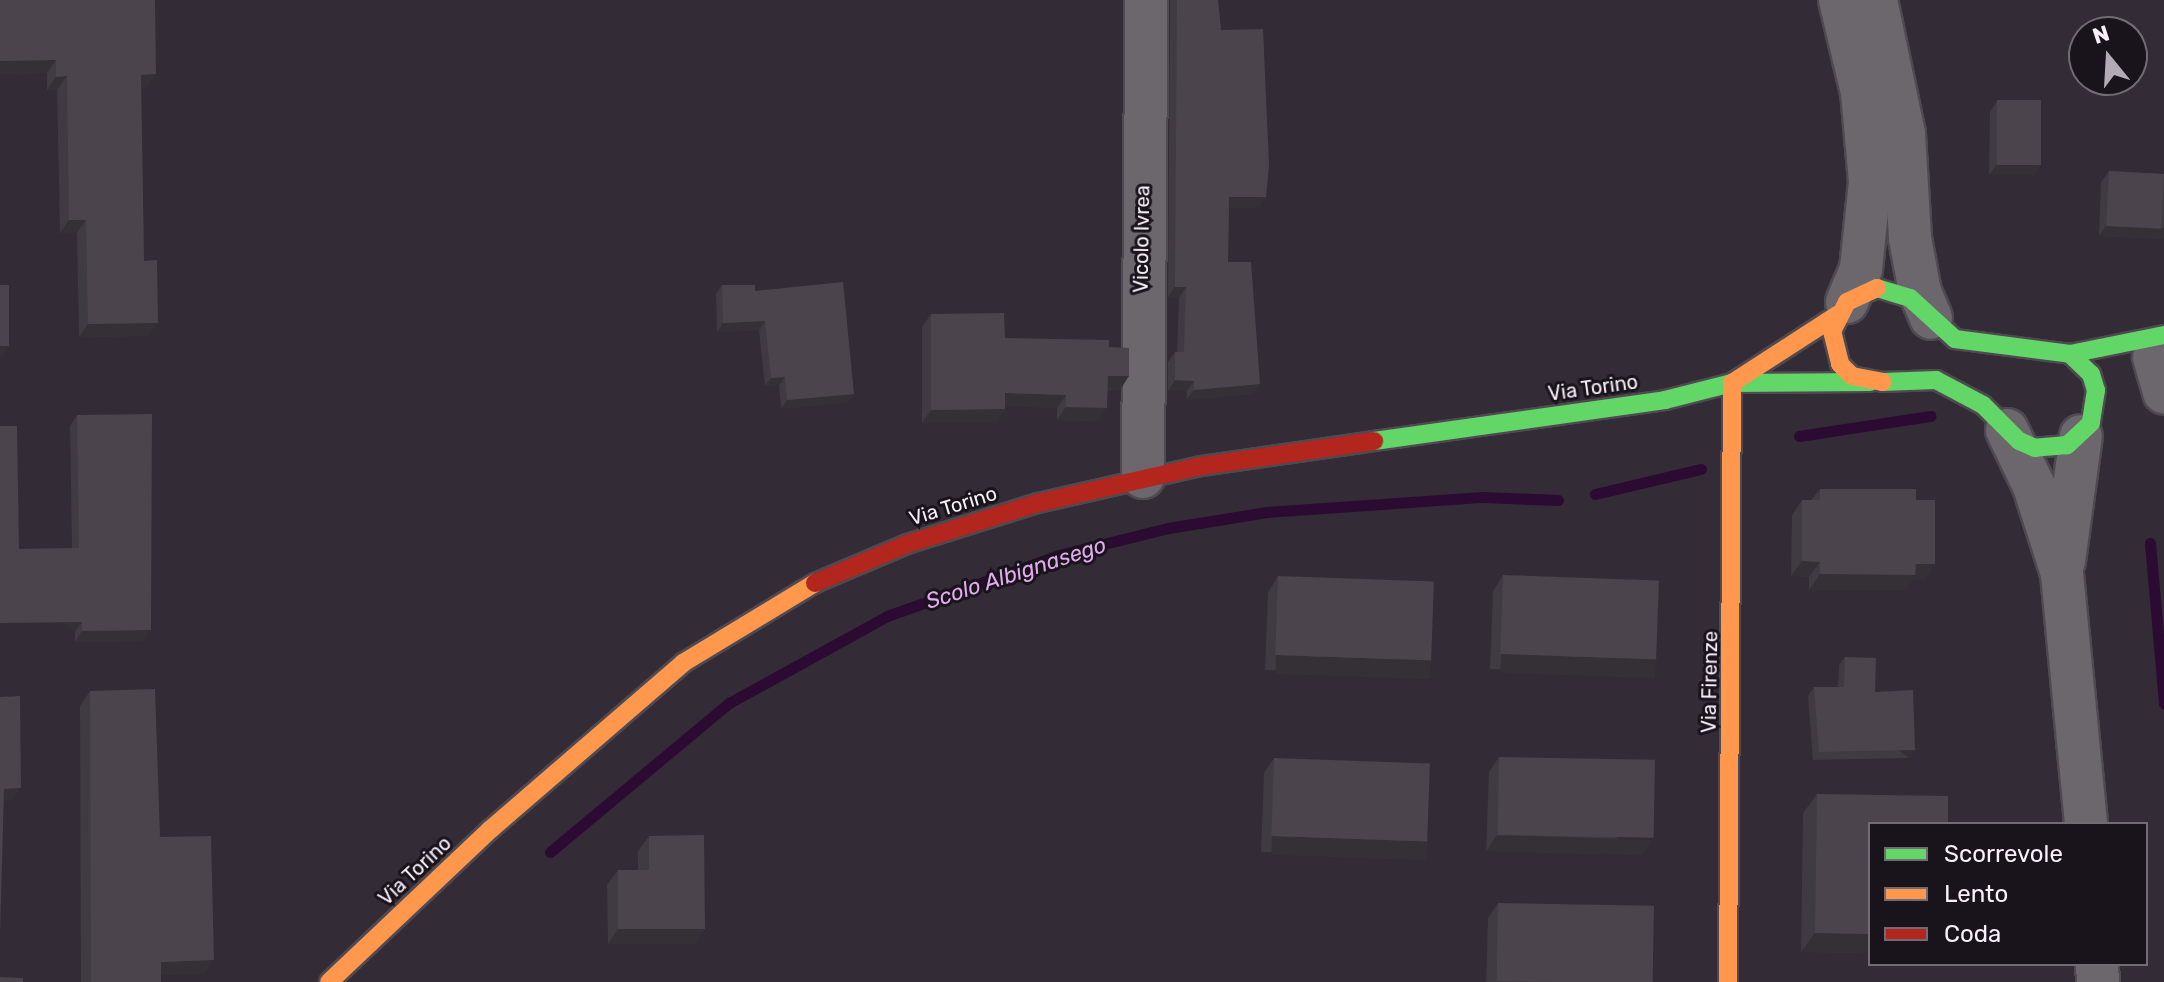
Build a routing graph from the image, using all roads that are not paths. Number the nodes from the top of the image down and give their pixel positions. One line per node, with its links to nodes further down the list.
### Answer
1 (1146, 0): 13 (street, Vicolo Ivrea)
2 (1840, 0): 4 (street)
3 (1876, 0): 5 (street)
4 (1842, 308): 5 (street, Via Torino); 8 (street); 9 (street, Via Torino)
5 (1931, 318): 6 (street, Via Torino)
6 (2070, 354): 7 (street); 11 (street)
7 (2156, 361)
8 (1870, 382): 9 (street, Via Torino); 12 (street, Via Torino)
9 (1732, 383): 13 (street, Via Torino); 17 (street, Via Firenze)
10 (2115, 388): 11 (street)
11 (2089, 421): 12 (street, Via Torino); 14 (street)
12 (2007, 430): 14 (street)
13 (1143, 477): 16 (street, Via Torino)
14 (2062, 574): 15 (street)
15 (2086, 822)
16 (329, 982)
17 (1728, 982)

